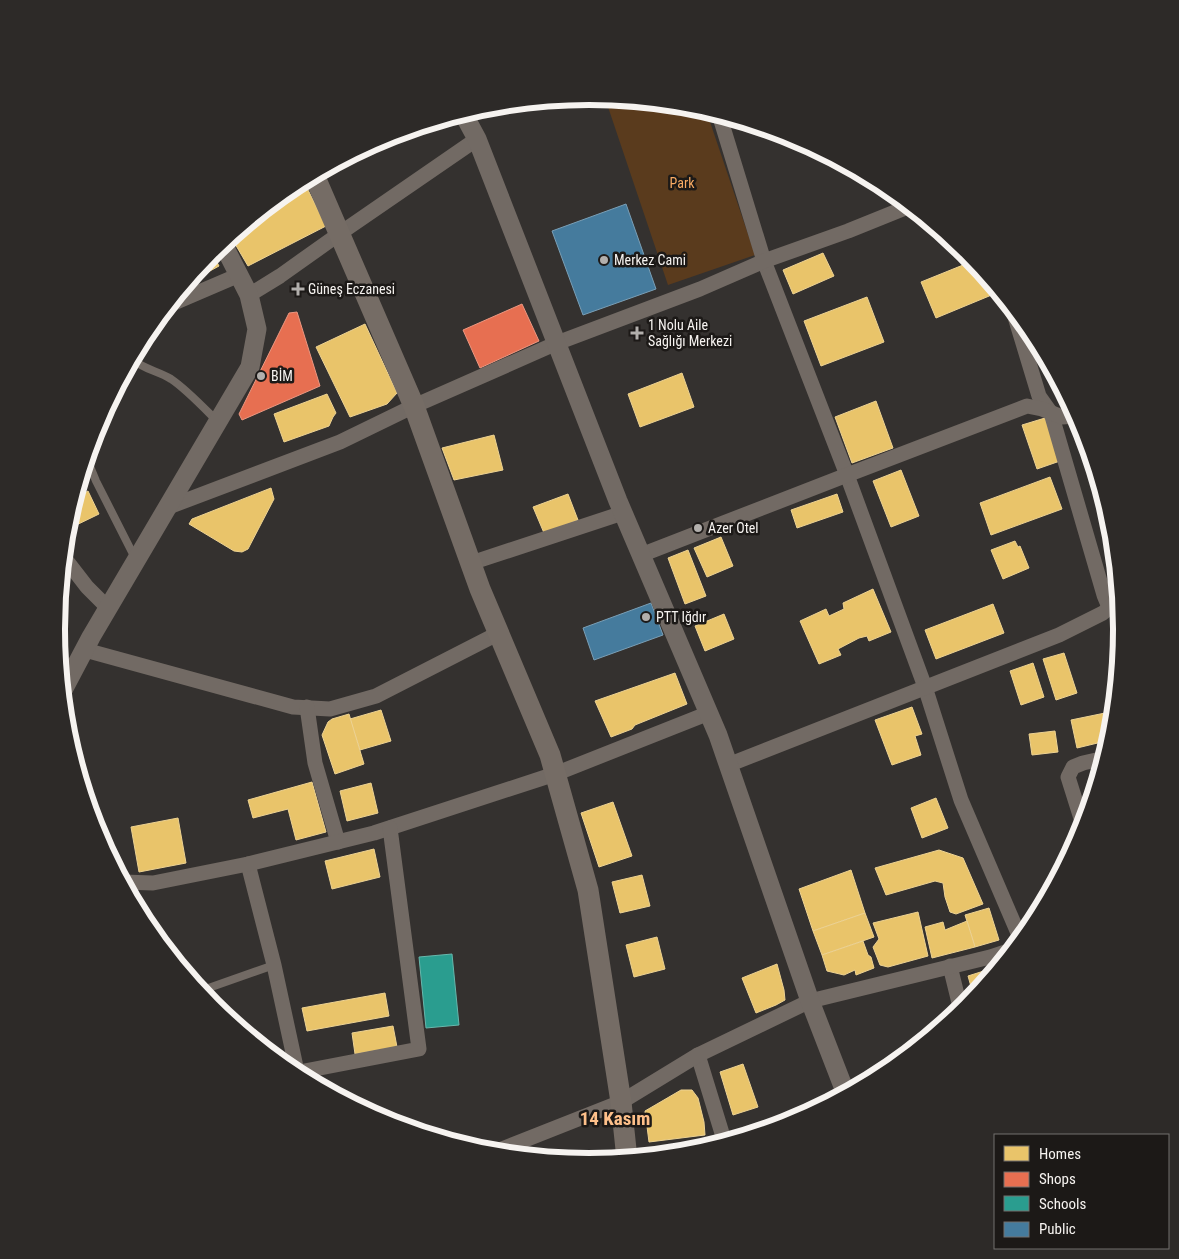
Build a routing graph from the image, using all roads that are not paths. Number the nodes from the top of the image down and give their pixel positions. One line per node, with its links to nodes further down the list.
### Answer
1 (467, 120): 3 (street)
2 (721, 122): 8 (street)
3 (477, 139): 6 (street); 13 (street)
4 (317, 181): 6 (main road)
5 (903, 209): 8 (street)
6 (339, 234): 10 (street); 15 (main road)
7 (227, 251): 9 (street)
8 (764, 262): 13 (street); 20 (street)
9 (239, 275): 10 (street); 11 (street)
10 (250, 295): 18 (street)
11 (182, 299)
12 (1018, 327): 16 (street)
13 (557, 343): 15 (street); 22 (street)
14 (138, 363): 18 (lane)
15 (414, 406): 21 (street); 26 (main road)
16 (1051, 413): 17 (street); 20 (street); 27 (street)
17 (1068, 417)
18 (217, 421): 21 (street)
19 (91, 468): 24 (lane)
20 (848, 475): 23 (street); 33 (street)
21 (166, 508): 24 (street)
22 (623, 513): 23 (street); 26 (street)
23 (641, 555): 35 (street)
24 (136, 560): 29 (street)
25 (69, 563): 29 (street)
26 (471, 563): 30 (main road)
27 (1113, 602)
28 (1113, 604): 33 (street)
29 (108, 608): 31 (street)
30 (499, 633): 34 (street); 38 (main road)
31 (84, 650): 32 (street); 34 (street)
32 (68, 681)
33 (925, 687): 37 (street); 44 (street)
34 (307, 708): 41 (street)
35 (709, 713): 37 (street); 38 (street)
36 (1097, 760): 39 (street)
37 (728, 765): 49 (street)
38 (555, 774): 40 (street); 55 (main road)
39 (1080, 814)
40 (390, 828): 41 (street); 53 (street)
41 (338, 842): 42 (street)
42 (248, 864): 43 (street); 46 (street)
43 (130, 882)
44 (1018, 932)
45 (1003, 953): 47 (street)
46 (274, 965): 48 (lane); 52 (street)
47 (950, 966): 49 (street); 50 (street)
48 (208, 988)
49 (810, 1001): 51 (street); 54 (street)
50 (959, 1001)
51 (698, 1055): 55 (street); 56 (street)
52 (295, 1064)
53 (307, 1072)
54 (844, 1088)
55 (621, 1102): 57 (street); 58 (main road)
56 (723, 1136)
57 (506, 1147)
58 (626, 1153)

